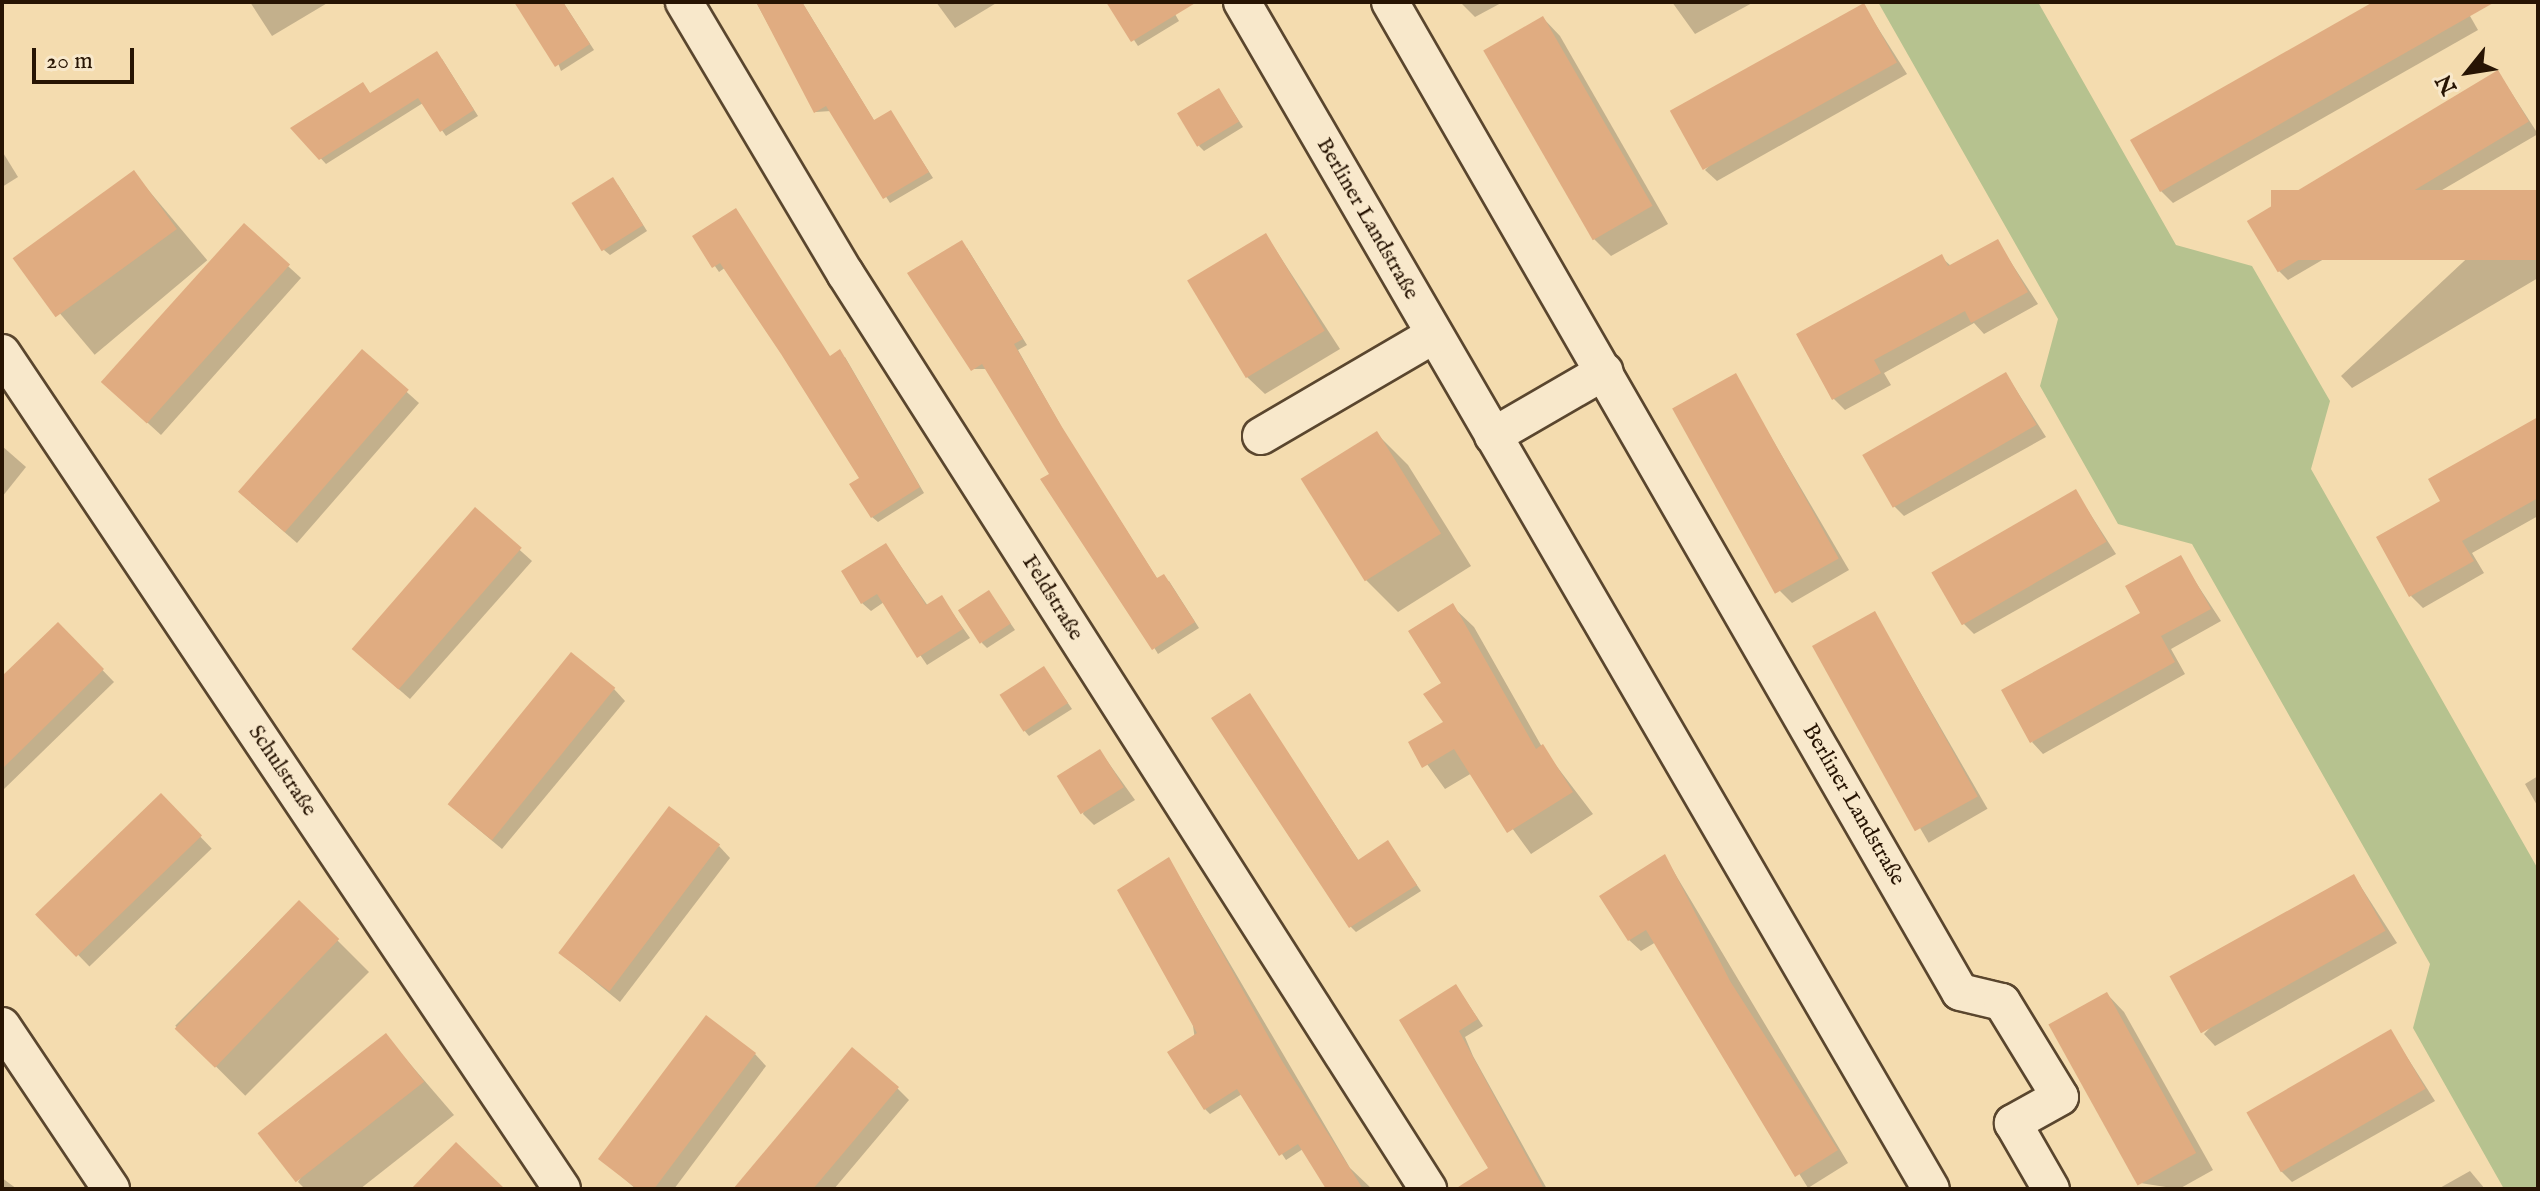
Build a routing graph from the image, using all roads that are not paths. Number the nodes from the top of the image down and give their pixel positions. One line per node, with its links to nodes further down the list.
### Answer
1 (684, 2): 12 (street, Feldstraße)
2 (1242, 2): 4 (street, Berliner Landstraße)
3 (1390, 2): 6 (street, Berliner Landstraße)
4 (1434, 335): 7 (street); 8 (street, Berliner Landstraße)
5 (2, 353): 11 (street, Schulstraße)
6 (1605, 371): 8 (street); 14 (street, Berliner Landstraße)
7 (1261, 436)
8 (1493, 436): 13 (street, Berliner Landstraße)
9 (2, 1026): 10 (street)
10 (111, 1189)
11 (562, 1189)
12 (1428, 1189)
13 (1931, 1189)
14 (2051, 1189)

